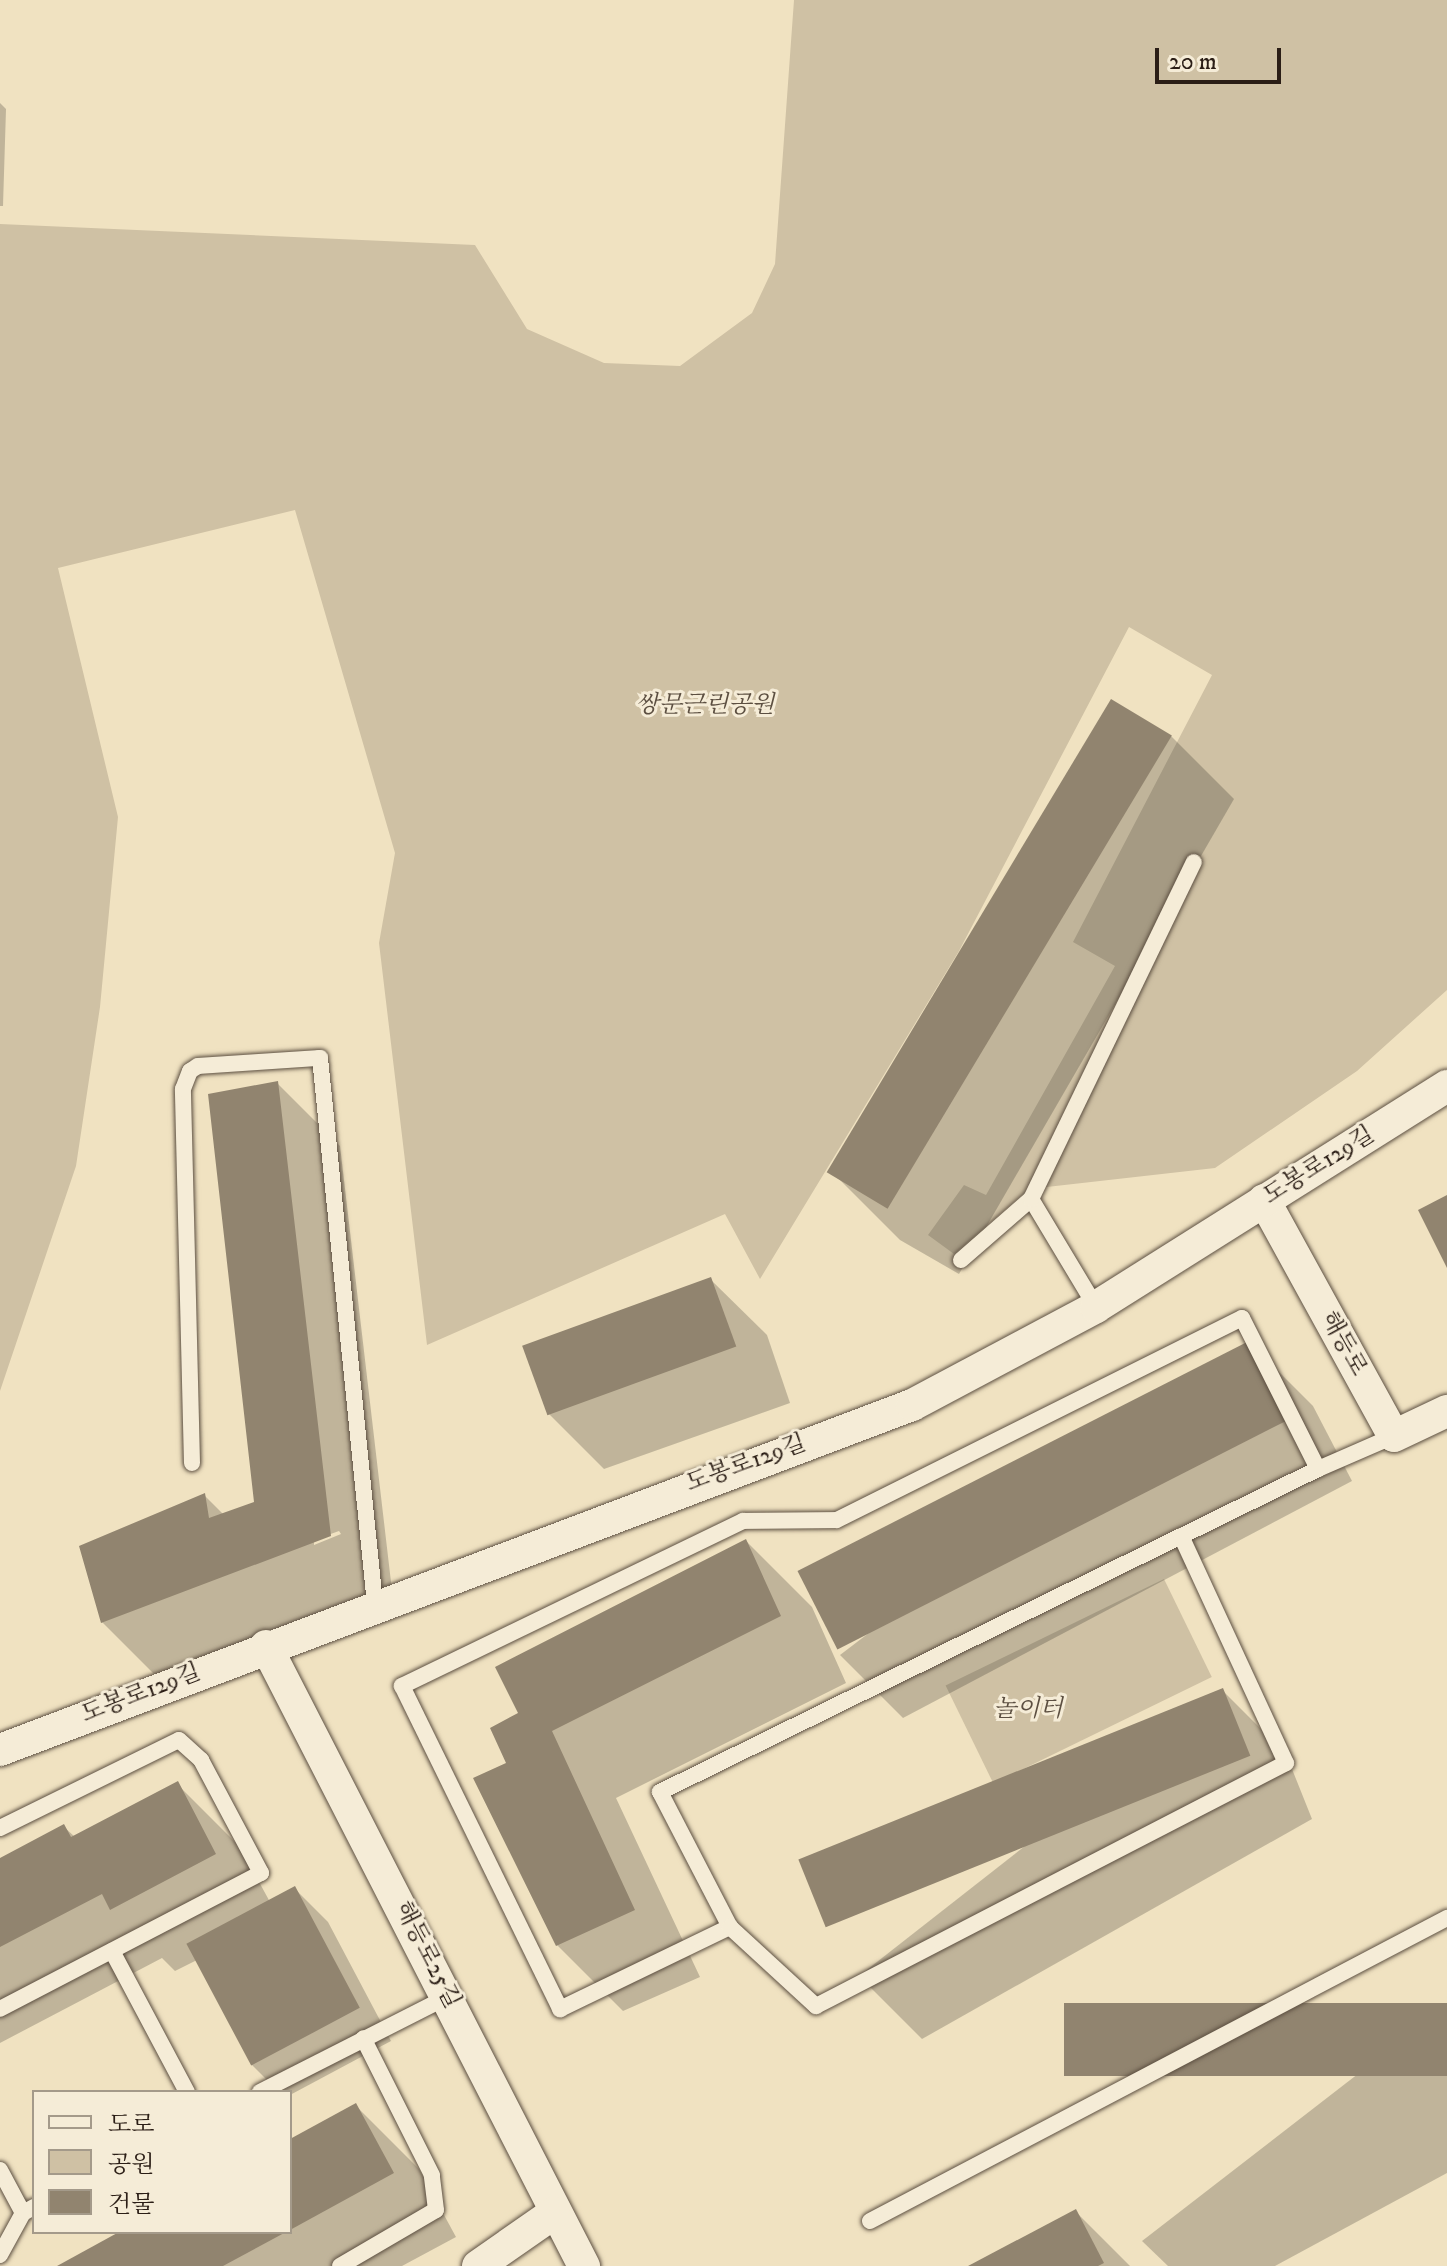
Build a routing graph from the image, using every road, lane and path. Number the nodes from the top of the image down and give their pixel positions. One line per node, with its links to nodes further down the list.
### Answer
1 (1194, 862): 3 (lane)
2 (1447, 1086): 4 (street, 도봉로129길)
3 (1031, 1199): 5 (lane); 6 (lane)
4 (1264, 1200): 6 (street, 도봉로129길); 8 (street, 해등로)
5 (961, 1260)
6 (1096, 1307): 12 (street, 도봉로129길)
7 (1447, 1411): 8 (street)
8 (1394, 1436): 10 (lane)
9 (192, 1463): 12 (lane)
10 (1318, 1469): 11 (lane); 17 (lane)
11 (1181, 1536): 17 (lane); 17 (lane)
12 (375, 1604): 13 (street, 도봉로129길)
13 (266, 1646): 14 (street, 도봉로129길); 19 (street, 해등로25길)
14 (0, 1750)
15 (0, 1828): 18 (lane)
16 (1447, 1918): 27 (lane)
17 (730, 1927)
18 (112, 1951): 20 (lane); 22 (lane)
19 (449, 1996): 21 (lane); 26 (street, 해등로25길)
20 (0, 2009)
21 (363, 2038): 23 (lane); 29 (lane)
22 (186, 2090)
23 (264, 2090)
24 (0, 2170): 25 (lane)
25 (28, 2210): 28 (lane)
26 (554, 2213): 30 (street); 31 (street, 해등로25길)
27 (870, 2221)
28 (0, 2255)
29 (340, 2266)
30 (478, 2266)
31 (584, 2266)

